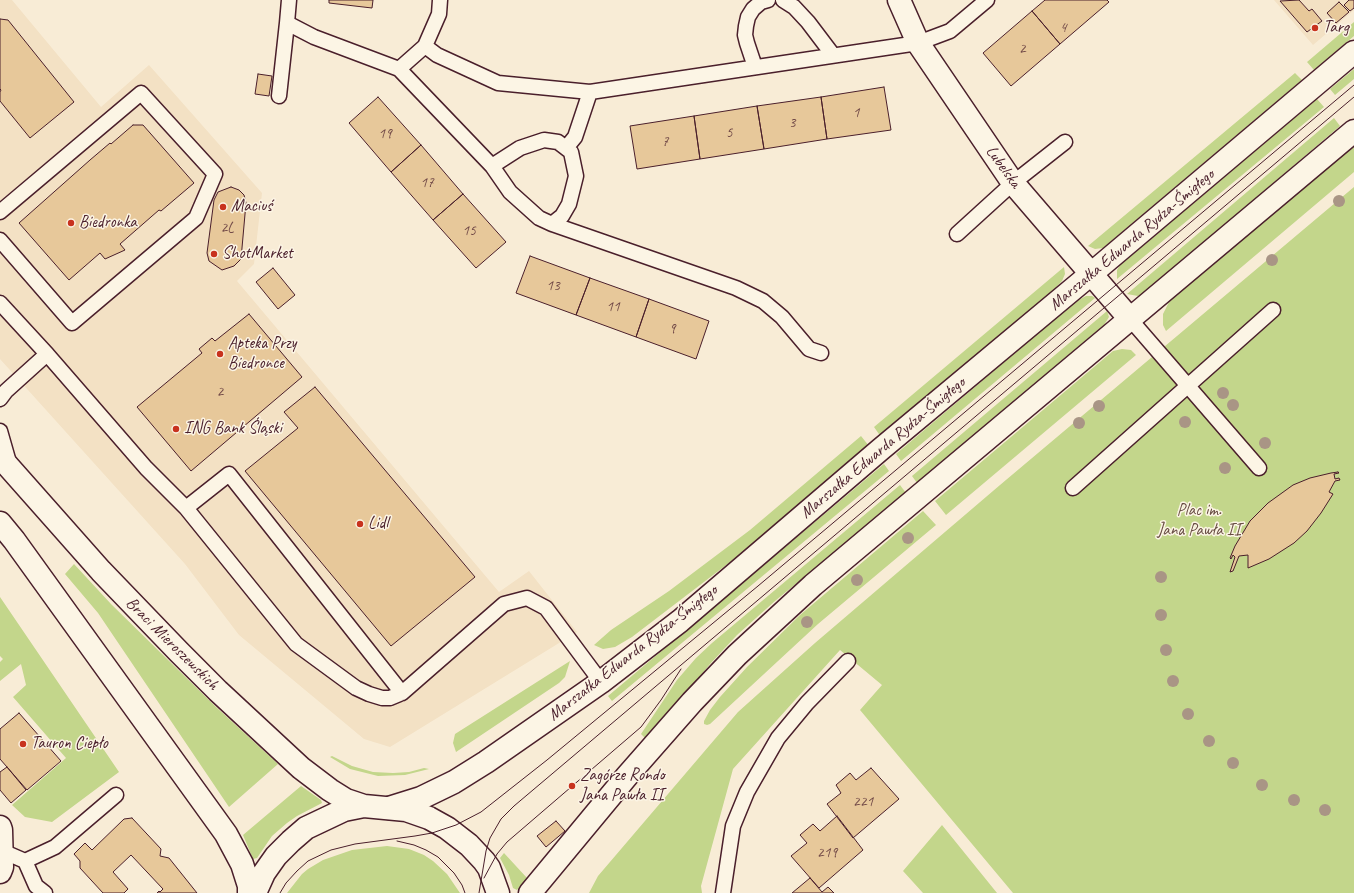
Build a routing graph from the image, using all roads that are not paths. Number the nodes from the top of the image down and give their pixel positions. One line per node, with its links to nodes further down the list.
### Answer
1 (289, 0): 7 (lane)
2 (440, 0): 9 (lane)
3 (768, 0): 12 (lane)
4 (783, 0): 11 (lane)
5 (899, 0): 8 (street, Lubelska)
6 (987, 0): 8 (lane)
7 (287, 23): 13 (lane); 15 (lane)
8 (918, 43): 11 (lane); 20 (street, Lubelska)
9 (425, 46): 13 (lane); 14 (lane)
10 (1354, 52): 25 (street, Marszałka Edwarda Rydza-Śmigłego)
11 (833, 56): 12 (lane)
12 (755, 67): 14 (lane)
13 (399, 68): 19 (lane)
14 (590, 92): 18 (lane)
15 (279, 96)
16 (1354, 131): 28 (street)
17 (1065, 142): 20 (lane)
18 (566, 148): 19 (lane); 22 (lane)
19 (492, 166): 22 (lane)
20 (1013, 183): 23 (lane); 25 (street, Lubelska)
21 (0, 212): 24 (lane)
22 (552, 224): 29 (lane)
23 (957, 234)
24 (0, 240)
25 (1091, 274): 28 (street, Lubelska); 40 (street, Marszałka Edwarda Rydza-Śmigłego)
26 (0, 303): 30 (lane)
27 (1274, 310): 31 (lane)
28 (1130, 319): 31 (lane); 52 (street)
29 (821, 353)
30 (48, 354): 32 (lane); 37 (lane)
31 (1188, 387): 35 (lane); 36 (lane)
32 (0, 399)
33 (0, 431): 34 (lane)
34 (6, 464): 43 (street, Braci Mieroszewskich)
35 (1259, 468)
36 (1073, 488)
37 (186, 508): 41 (lane); 41 (lane)
38 (0, 524): 49 (street)
39 (848, 661): 53 (lane)
40 (601, 682): 41 (lane); 44 (street, Marszałka Edwarda Rydza-Śmigłego)
41 (402, 693)
42 (116, 795): 47 (lane)
43 (364, 806): 44 (street); 50 (street)
44 (389, 808): 51 (street)
45 (0, 827): 46 (street)
46 (1, 861): 47 (lane)
47 (25, 861): 48 (lane)
48 (45, 893)
49 (249, 893)
50 (255, 893)
51 (498, 893)
52 (530, 893)
53 (723, 893)

